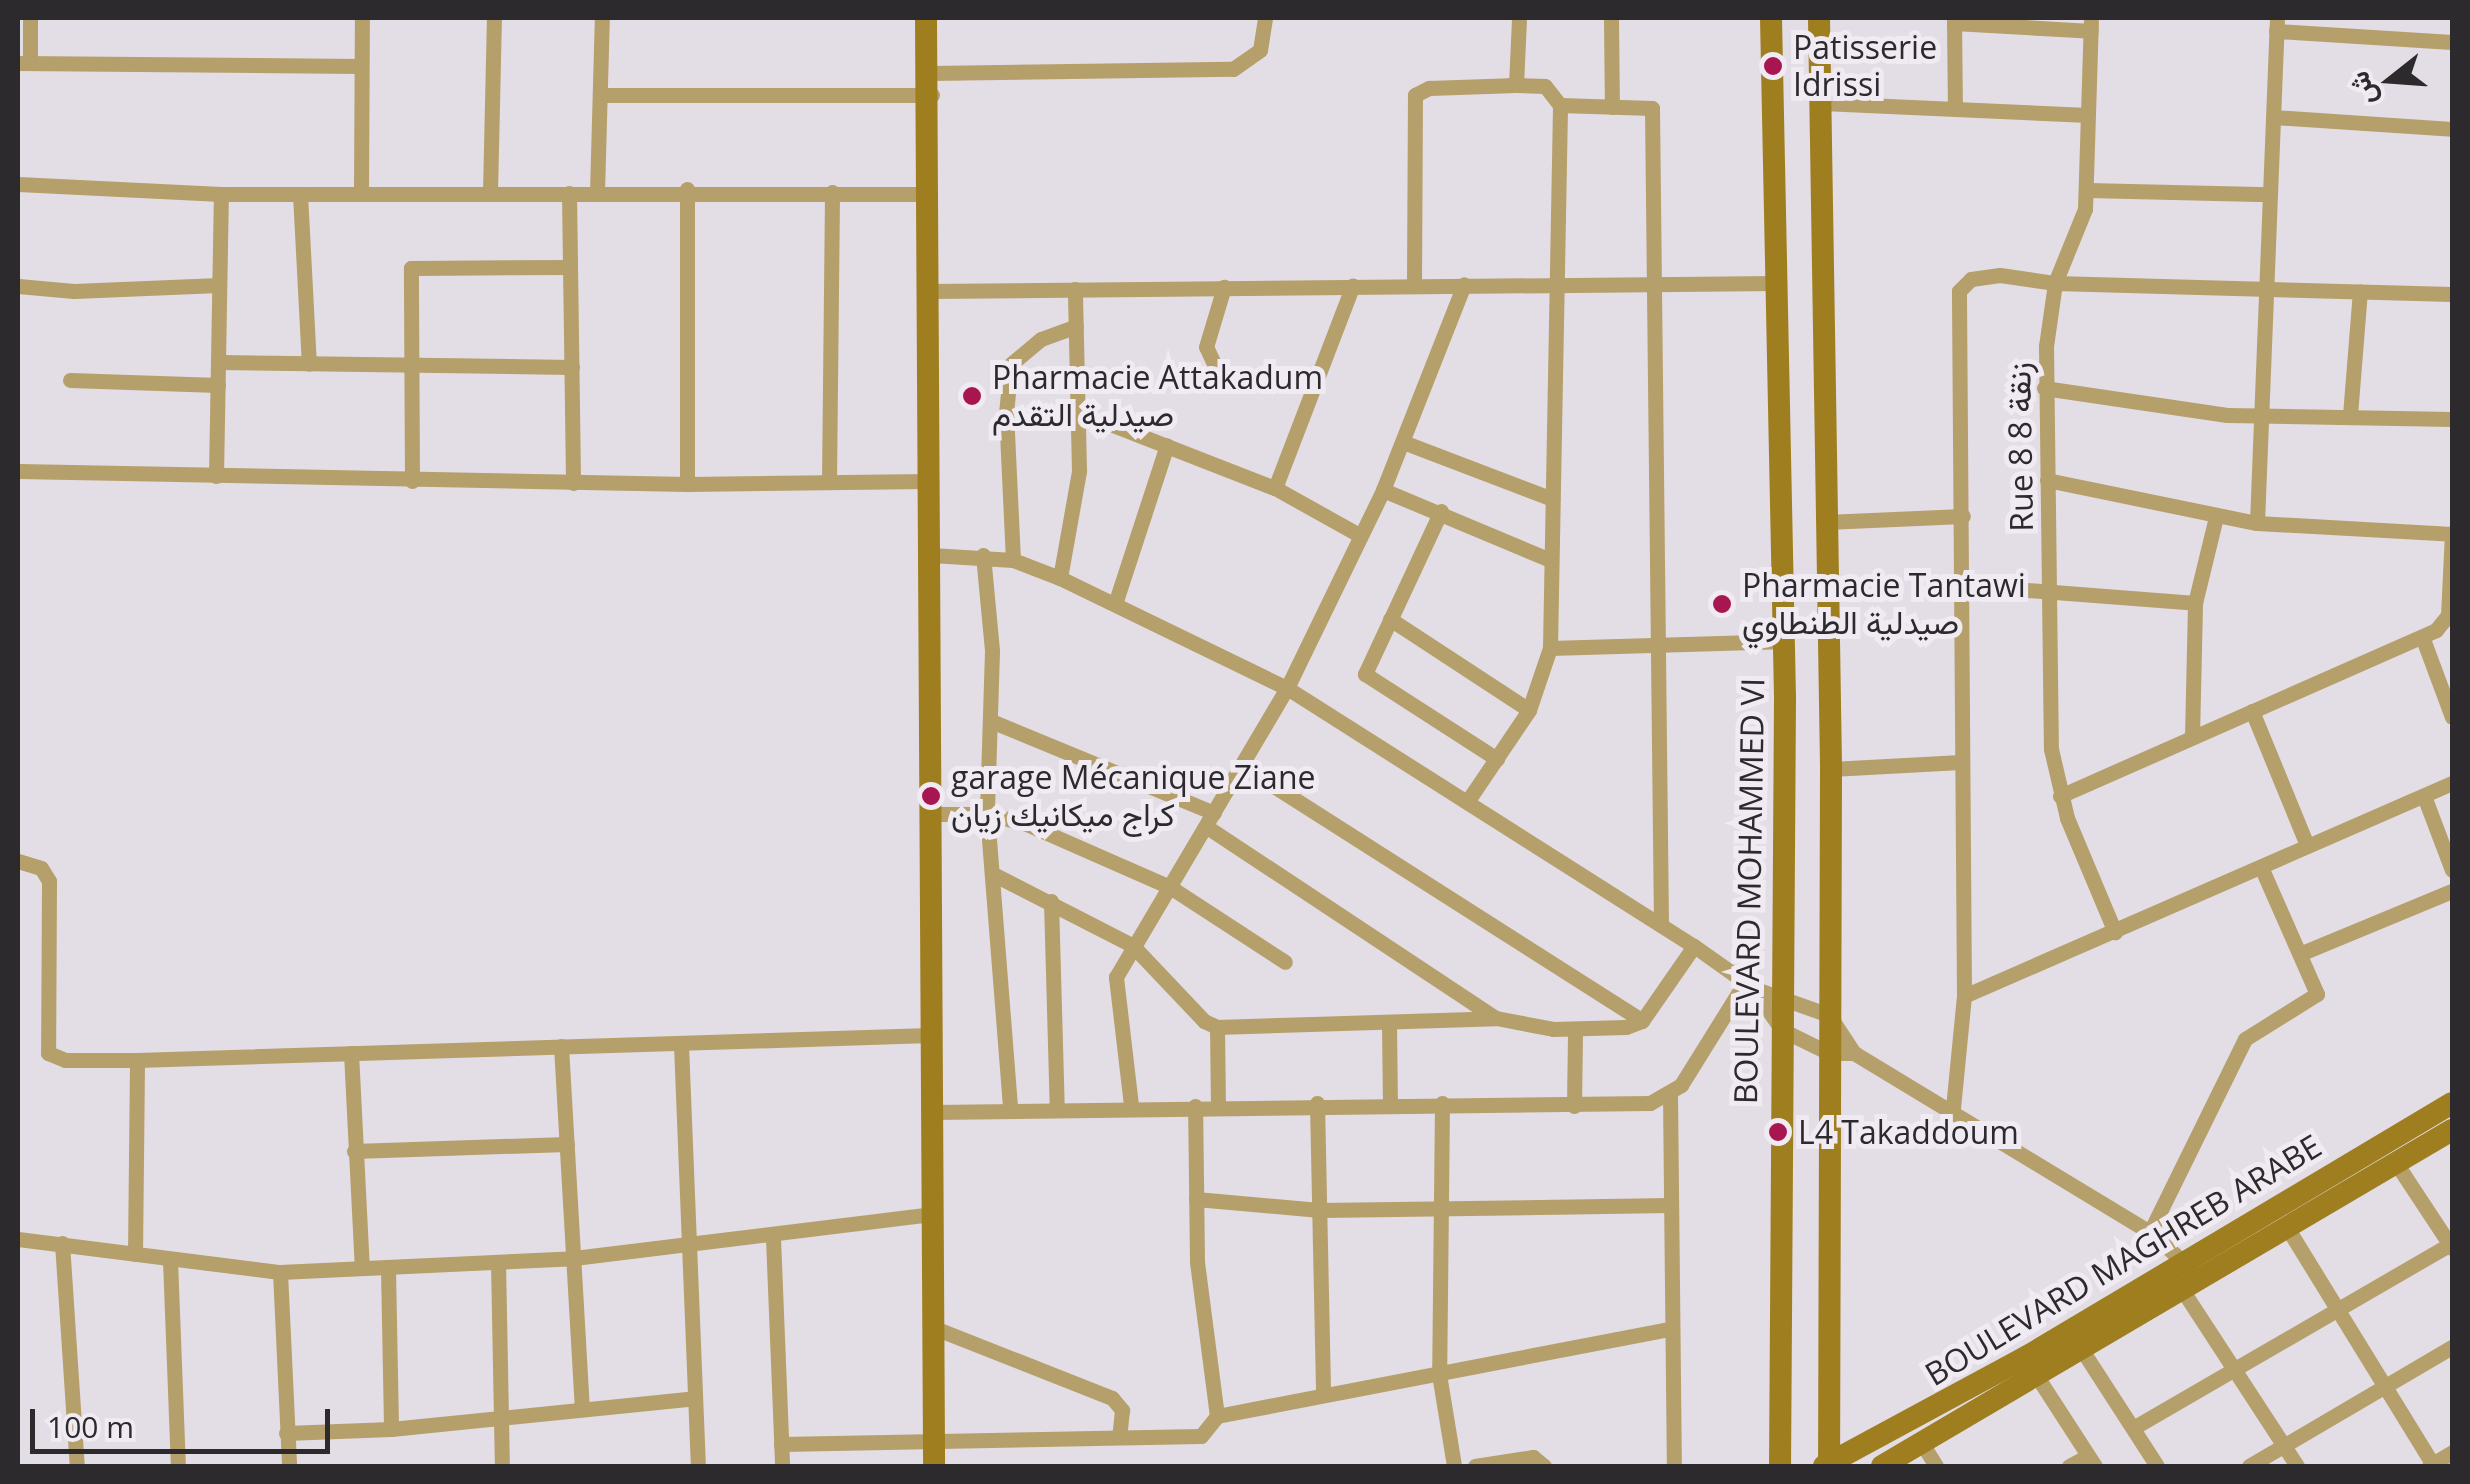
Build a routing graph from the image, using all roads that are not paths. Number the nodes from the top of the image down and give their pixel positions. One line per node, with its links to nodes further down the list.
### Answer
1 (30, 18): 15 (street)
2 (362, 18): 16 (street)
3 (494, 18): 30 (street)
4 (602, 18): 19 (street)
5 (926, 18): 17 (main road)
6 (1264, 18): 17 (street)
7 (1520, 18): 18 (street)
8 (1610, 18): 23 (street)
9 (1772, 18): 41 (main road, BOULEVARD MOHAMMED VI)
10 (1819, 18): 20 (main road)
11 (1954, 20): 12 (street); 22 (street)
12 (2091, 24): 24 (street, Rue 8 8 زنقة)
13 (2277, 24): 14 (street); 25 (street)
14 (2452, 42)
15 (24, 63): 16 (street)
16 (361, 66): 33 (street)
17 (931, 84): 19 (street); 37 (main road)
18 (1516, 85): 21 (street); 42 (street)
19 (600, 95): 31 (street)
20 (1822, 103): 22 (street); 84 (main road)
21 (1560, 106): 23 (street); 46 (street)
22 (1955, 106): 24 (street)
23 (1612, 107): 48 (street)
24 (2088, 115): 29 (street, Rue 8 8 زنقة)
25 (2272, 117): 26 (street); 38 (street)
26 (2452, 129)
27 (18, 184): 35 (street)
28 (687, 189): 31 (street); 32 (street); 77 (street)
29 (2087, 190): 38 (street); 40 (street, Rue 8 8 زنقة)
30 (490, 192): 33 (street); 34 (street)
31 (597, 192): 34 (street)
32 (832, 192): 37 (street); 75 (street)
33 (362, 193): 36 (street)
34 (569, 193): 39 (street)
35 (221, 194): 36 (street); 44 (street)
36 (300, 194): 57 (street)
37 (930, 194): 53 (main road)
38 (2269, 194): 50 (street)
39 (570, 267): 58 (street); 59 (street)
40 (2055, 282): 50 (street); 63 (street, Rue 8 8 زنقة); 82 (street)
41 (1775, 283): 48 (street); 99 (main road, BOULEVARD MOHAMMED VI)
42 (1414, 284): 43 (street); 45 (street)
43 (1464, 284): 46 (street); 68 (street)
44 (220, 285): 47 (street); 56 (street)
45 (1353, 285): 49 (street); 78 (street)
46 (1555, 285): 48 (street); 80 (street)
47 (18, 286)
48 (1655, 286): 100 (street)
49 (1224, 287): 51 (street); 60 (street)
50 (2269, 287): 52 (street); 66 (street)
51 (1075, 289): 53 (street); 55 (street)
52 (2360, 290): 54 (street); 65 (street)
53 (928, 291): 74 (main road)
54 (2452, 294)
55 (1076, 326): 64 (street); 90 (street)
56 (218, 362): 57 (street); 62 (street)
57 (309, 364): 58 (street)
58 (413, 364): 59 (street); 73 (street)
59 (572, 367): 76 (street)
60 (1216, 368)
61 (70, 380): 62 (street)
62 (218, 386): 71 (street)
63 (2044, 388): 66 (street); 72 (street, Rue 8 8 زنقة)
64 (1078, 411): 69 (street); 92 (street)
65 (2350, 415): 66 (street); 67 (street)
66 (2263, 416): 85 (street)
67 (2452, 419)
68 (1404, 442): 79 (street); 80 (street)
69 (1167, 445): 78 (street); 96 (street)
70 (18, 471): 71 (street)
71 (216, 476): 73 (street)
72 (2048, 480): 83 (street); 94 (street, Rue 8 8 زنقة)
73 (412, 481): 76 (street)
74 (927, 481): 75 (street); 88 (main road)
75 (829, 482): 77 (street)
76 (573, 484): 77 (street)
77 (688, 484)
78 (1274, 488): 87 (street)
79 (1383, 490): 81 (street); 87 (street)
80 (1552, 499): 91 (street)
81 (1441, 511): 91 (street); 97 (street)
82 (1964, 516): 84 (street); 93 (street)
83 (2216, 517): 85 (street); 95 (street)
84 (1826, 522): 111 (main road)
85 (2257, 523): 86 (street)
86 (2452, 534): 98 (street)
87 (1361, 536): 102 (street)
88 (932, 555): 89 (street); 116 (main road)
89 (982, 555): 90 (street); 106 (street)
90 (1013, 560): 92 (street)
91 (1550, 560): 101 (street)
92 (1060, 578): 96 (street)
93 (1963, 585): 94 (street); 109 (street)
94 (2049, 590): 95 (street); 113 (street, Rue 8 8 زنقة)
95 (2195, 603): 107 (street)
96 (1115, 604): 102 (street)
97 (1390, 619): 103 (street); 108 (street)
98 (2423, 639): 104 (street); 105 (street)
99 (1784, 641): 100 (street); 134 (main road, BOULEVARD MOHAMMED VI)
100 (1659, 647): 101 (street); 127 (street)
101 (1550, 648): 103 (street)
102 (1288, 688): 110 (street); 115 (street)
103 (1529, 710): 108 (street)
104 (2252, 711): 107 (street); 119 (street)
105 (2452, 717)
106 (991, 721): 117 (street); 118 (street)
107 (2192, 737): 113 (street)
108 (1497, 759): 115 (street)
109 (1961, 762): 111 (street); 135 (street)
110 (1244, 767): 118 (street); 138 (street)
111 (1831, 769): 136 (main road)
112 (2452, 783): 114 (street)
113 (2060, 796): 128 (street, Rue 8 8 زنقة)
114 (2424, 796): 119 (street); 122 (street)
115 (1467, 802): 127 (street)
116 (931, 814): 117 (street); 143 (main road)
117 (987, 814): 123 (street); 124 (street)
118 (1210, 820): 124 (street); 137 (street)
119 (2308, 845): 121 (street)
120 (18, 861): 149 (street)
121 (2262, 867): 128 (street); 131 (street)
122 (2452, 870)
123 (993, 874): 126 (street); 159 (street)
124 (1170, 886): 129 (street); 132 (street)
125 (2452, 891): 131 (street)
126 (1052, 901): 129 (street); 161 (street)
127 (1661, 925): 130 (street)
128 (2115, 932): 135 (street)
129 (1132, 945): 140 (street); 154 (street)
130 (1694, 946): 133 (street); 138 (street)
131 (2302, 953): 173 (street)
132 (1284, 962)
133 (1749, 985): 134 (street); 142 (street); 150 (street)
134 (1782, 993): 136 (street); 142 (main road, BOULEVARD MOHAMMED VI)
135 (1964, 996): 160 (street)
136 (1829, 1015): 147 (main road); 148 (street)
137 (1496, 1018): 139 (street); 141 (street)
138 (1642, 1021): 141 (street)
139 (1389, 1024): 140 (street); 157 (street)
140 (1218, 1027): 155 (street)
141 (1576, 1030): 158 (street)
142 (1782, 1030): 147 (street); 222 (main road, BOULEVARD MOHAMMED VI)
143 (930, 1035): 144 (street); 162 (main road)
144 (681, 1045): 145 (street); 177 (street)
145 (561, 1046): 146 (street); 164 (street)
146 (351, 1052): 149 (street); 165 (street)
147 (1829, 1053): 148 (street); 223 (main road)
148 (1854, 1053): 160 (street)
149 (137, 1060): 179 (street)
150 (1670, 1094): 158 (street); 168 (street)
151 (1317, 1103): 155 (street); 157 (street); 169 (street)
152 (1442, 1103): 157 (street); 158 (street); 170 (street)
153 (2452, 1104): 182 (main road, BOULEVARD MAGHREB ARABE)
154 (1131, 1105): 156 (street); 161 (street)
155 (1218, 1105): 156 (street)
156 (1195, 1106): 167 (street)
157 (1390, 1106)
158 (1574, 1106)
159 (1010, 1108): 161 (street); 162 (street)
160 (1953, 1108): 173 (street)
161 (1057, 1110)
162 (933, 1112): 171 (main road)
163 (2452, 1130): 166 (main road, BOULEVARD MAGHREB ARABE)
164 (567, 1144): 165 (street); 180 (street)
165 (354, 1151): 184 (street)
166 (2396, 1163): 172 (main road, BOULEVARD MAGHREB ARABE); 178 (street)
167 (1196, 1200): 169 (street); 200 (street)
168 (1670, 1205): 170 (street); 189 (street)
169 (1320, 1210): 170 (street); 197 (street)
170 (1437, 1210): 194 (street)
171 (934, 1214): 174 (street); 190 (main road)
172 (2288, 1229): 187 (main road, BOULEVARD MAGHREB ARABE); 188 (street)
173 (2150, 1232): 182 (street)
174 (773, 1238): 177 (street); 206 (street)
175 (18, 1239): 176 (street)
176 (62, 1243): 179 (street); 212 (street)
177 (690, 1244): 180 (street); 198 (street)
178 (2452, 1245): 188 (street)
179 (135, 1254): 181 (street)
180 (574, 1258): 183 (street); 199 (street)
181 (170, 1260): 186 (street); 213 (street)
182 (2185, 1261): 187 (street); 223 (main road, BOULEVARD MAGHREB ARABE)
183 (498, 1262): 185 (street); 201 (street)
184 (362, 1268): 185 (street); 186 (street)
185 (388, 1269): 203 (street)
186 (280, 1272): 204 (street)
187 (2191, 1286): 192 (main road, BOULEVARD MAGHREB ARABE); 193 (street)
188 (2340, 1307): 193 (street); 196 (street)
189 (1670, 1328): 194 (street); 221 (street)
190 (937, 1329): 205 (street); 210 (main road)
191 (2452, 1347): 196 (street)
192 (2082, 1350): 195 (main road, BOULEVARD MAGHREB ARABE); 202 (street)
193 (2234, 1370): 202 (street); 208 (street)
194 (1439, 1374): 197 (street); 218 (street)
195 (2038, 1378): 207 (main road, BOULEVARD MAGHREB ARABE); 211 (street)
196 (2386, 1384): 208 (street); 230 (street)
197 (1323, 1394): 200 (street)
198 (694, 1398): 199 (street); 216 (street)
199 (582, 1406): 201 (street)
200 (1217, 1416): 205 (street)
201 (503, 1419): 203 (street); 215 (street)
202 (2133, 1428): 227 (street)
203 (391, 1429): 204 (street)
204 (286, 1433): 214 (street)
205 (1118, 1437): 210 (street)
206 (781, 1444): 210 (street); 217 (street)
207 (1923, 1444): 224 (main road, BOULEVARD MAGHREB ARABE); 225 (street)
208 (2284, 1446): 228 (street); 229 (street)
209 (2452, 1452): 230 (street)
210 (934, 1455)
211 (2092, 1461): 226 (street)
212 (77, 1466)
213 (178, 1466)
214 (289, 1466)
215 (502, 1466)
216 (698, 1466)
217 (782, 1466)
218 (1454, 1466)
219 (1475, 1466): 220 (street)
220 (1544, 1466)
221 (1674, 1466)
222 (1780, 1466)
223 (1827, 1466)
224 (1882, 1466)
225 (1936, 1466)
226 (2070, 1466)
227 (2157, 1466)
228 (2250, 1466)
229 (2297, 1466)
230 (2432, 1466)

